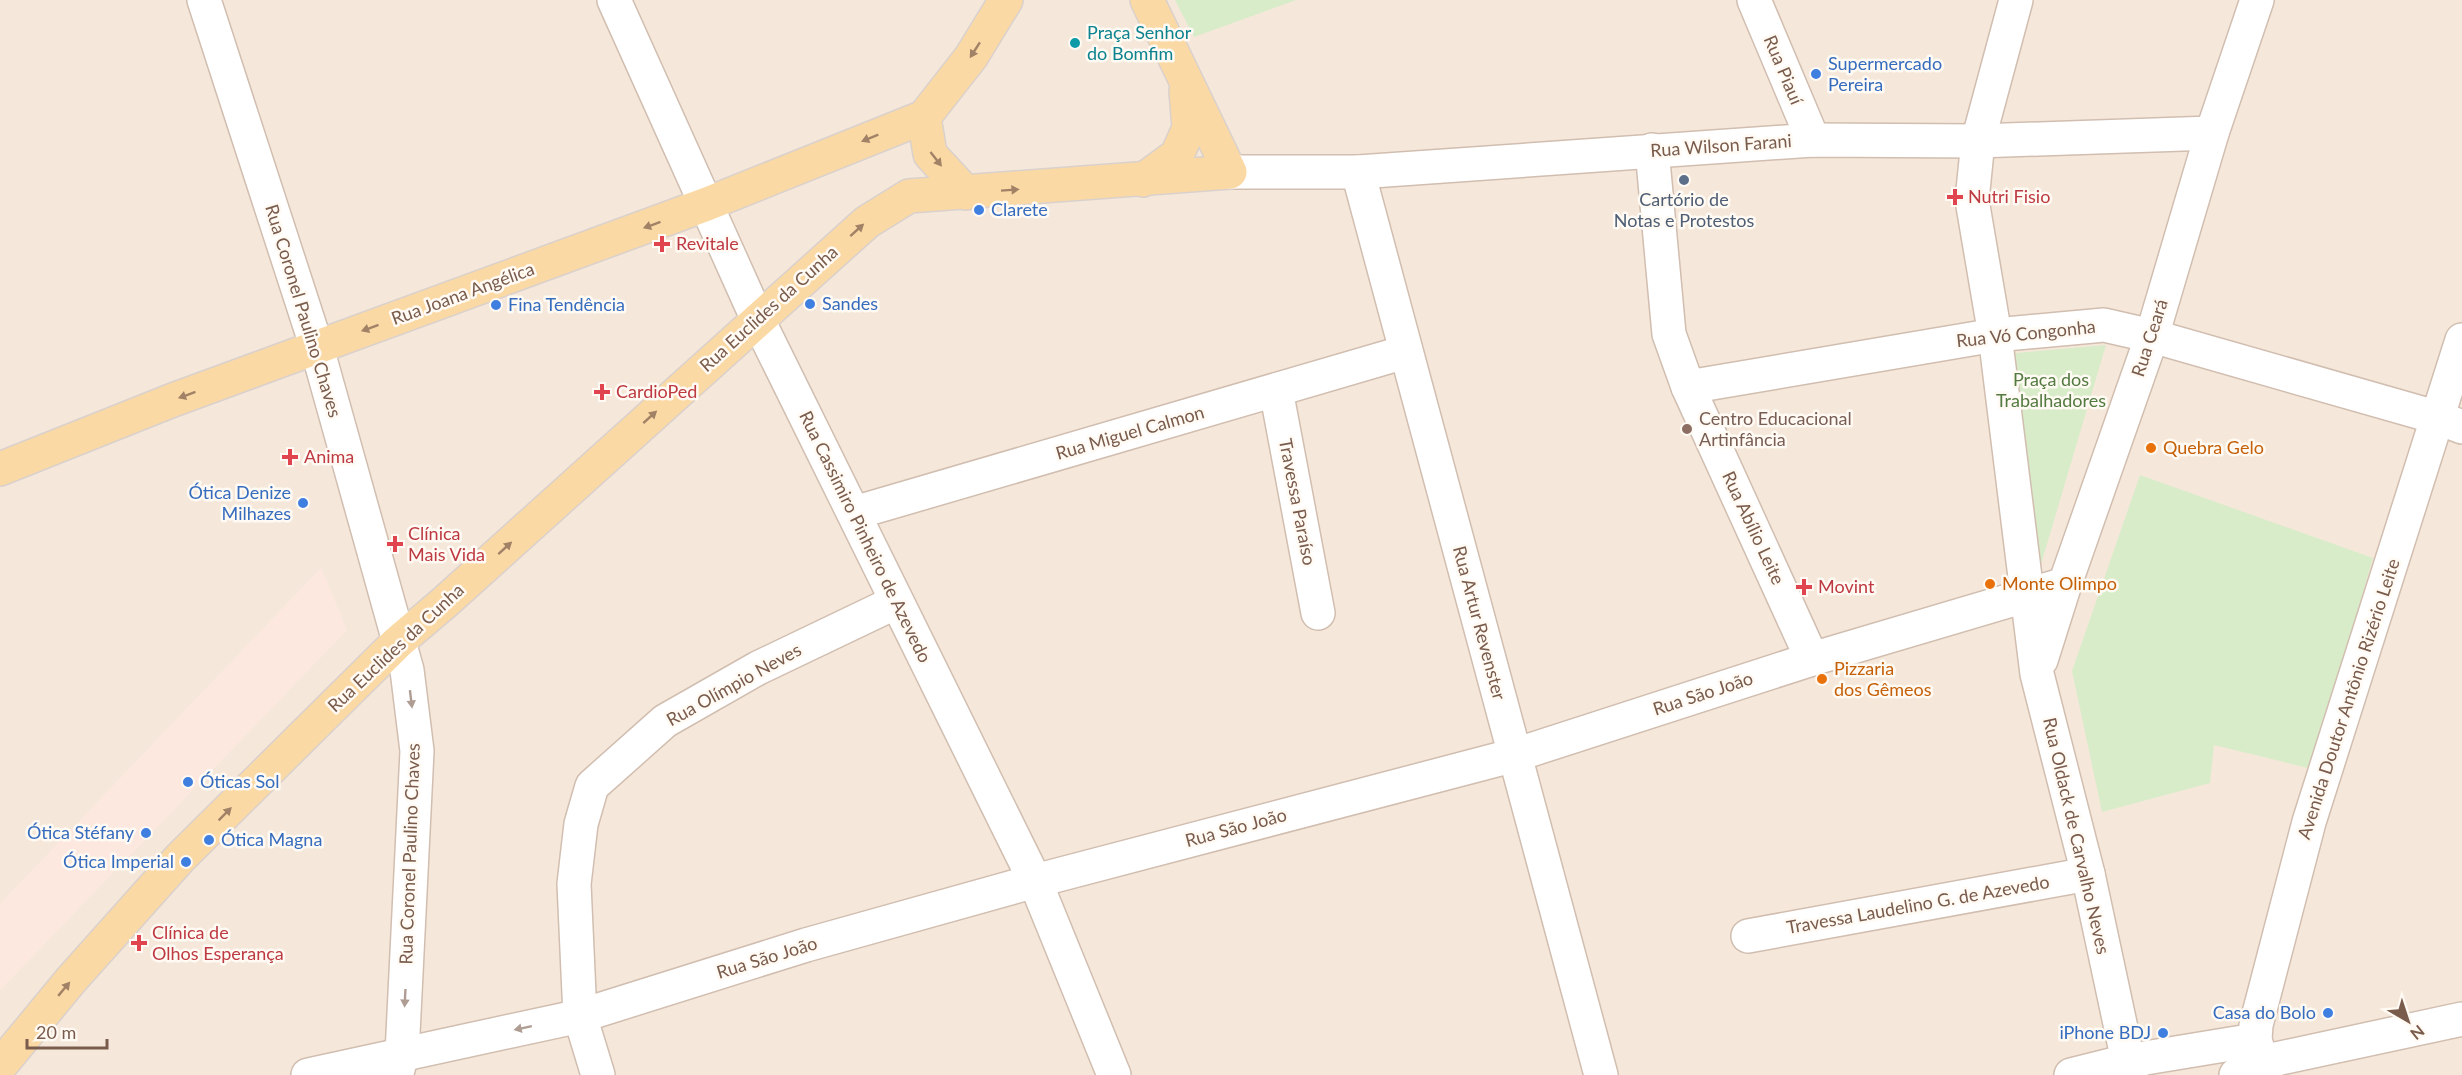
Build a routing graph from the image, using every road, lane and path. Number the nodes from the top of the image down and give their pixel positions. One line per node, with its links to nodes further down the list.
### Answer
1 (204, 0): 23 (street, Rua Coronel Paulino Chaves)
2 (614, 0): 18 (street, Rua Cassimiro Pinheiro de Azevedo)
3 (1006, 0): 9 (main road, one-way to 9)
4 (1147, 0): 8 (main road)
5 (1754, 0): 11 (street, Rua Piauí)
6 (2016, 0): 12 (street, Rua Oldack de Carvalho Neves)
7 (2257, 0): 10 (street, Rua Ceará)
8 (1185, 81): 14 (main road); 16 (main road)
9 (924, 117): 17 (main road, one-way to 17); 18 (main road, Rua Joana Angélica, one-way to 18)
10 (2212, 133): 12 (street, Rua Wilson Farani); 21 (street, Rua Ceará)
11 (1813, 140): 12 (street, Rua Wilson Farani); 13 (street, Rua Wilson Farani)
12 (1978, 141): 20 (street, Rua Oldack de Carvalho Neves)
13 (1652, 150): 15 (street, Rua Wilson Farani); 25 (street, Rua Abílio Leite)
14 (1230, 172): 15 (street, Rua Wilson Farani); 16 (main road)
15 (1358, 172): 24 (street, Rua Artur Revenster)
16 (1143, 180): 17 (main road, one-way to 16)
17 (966, 193): 19 (main road, Rua Euclides da Cunha, one-way to 17)
18 (706, 204): 19 (street, Rua Cassimiro Pinheiro de Azevedo); 23 (main road, Rua Joana Angélica, one-way to 23)
19 (758, 320): 29 (street, Rua Cassimiro Pinheiro de Azevedo); 34 (main road, Rua Euclides da Cunha, one-way to 19)
20 (1995, 335): 21 (street, Rua Vó Congonha); 25 (street, Rua Vó Congonha); 31 (street, Rua Oldack de Carvalho Neves)
21 (2152, 336): 27 (street, Rua Vó Congonha); 30 (street, Rua Ceará)
22 (2462, 340): 27 (street, Avenida Doutor Antônio Rizério Leite)
23 (317, 348): 28 (main road, Rua Joana Angélica, one-way to 28); 34 (street, Rua Coronel Paulino Chaves)
24 (1406, 352): 26 (street, Rua Miguel Calmon); 37 (street, Rua Artur Revenster)
25 (1688, 387): 35 (street, Rua Abílio Leite)
26 (1276, 390): 29 (street, Rua Miguel Calmon); 33 (street, Travessa Paraíso)
27 (2450, 423): 43 (street, Avenida Doutor Antônio Rizério Leite)
28 (0, 469)
29 (854, 513): 32 (street, Rua Cassimiro Pinheiro de Azevedo)
30 (2065, 584): 31 (street, Rua São João); 36 (street, Rua Ceará)
31 (2028, 596): 35 (street, Rua São João); 36 (street, Rua Oldack de Carvalho Neves)
32 (896, 602): 39 (street, Rua Cassimiro Pinheiro de Azevedo); 41 (street, Rua Olímpio Neves)
33 (1318, 614)
34 (398, 642): 44 (street, Rua Coronel Paulino Chaves, one-way to 44); 45 (main road, Rua Euclides da Cunha, one-way to 34)
35 (1812, 659): 37 (street, Rua São João)
36 (2037, 674): 38 (street, Rua Oldack de Carvalho Neves)
37 (1515, 755): 39 (street, Rua São João); 50 (street, Rua Artur Revenster)
38 (2088, 874): 40 (street, Travessa Laudelino G. de Azevedo); 46 (street, Rua Oldack de Carvalho Neves)
39 (1035, 881): 41 (street, Rua São João); 49 (street, Rua Cassimiro Pinheiro de Azevedo)
40 (1748, 936)
41 (580, 1016): 44 (street, Rua São João, one-way to 44); 48 (street, Rua Olímpio Neves)
42 (2462, 1019): 43 (street)
43 (2255, 1063): 46 (street)
44 (399, 1065): 47 (street, Rua São João)
45 (0, 1066)
46 (2129, 1068): 51 (street)
47 (308, 1075)
48 (598, 1075)
49 (1114, 1075)
50 (1601, 1075)
51 (2071, 1075)

